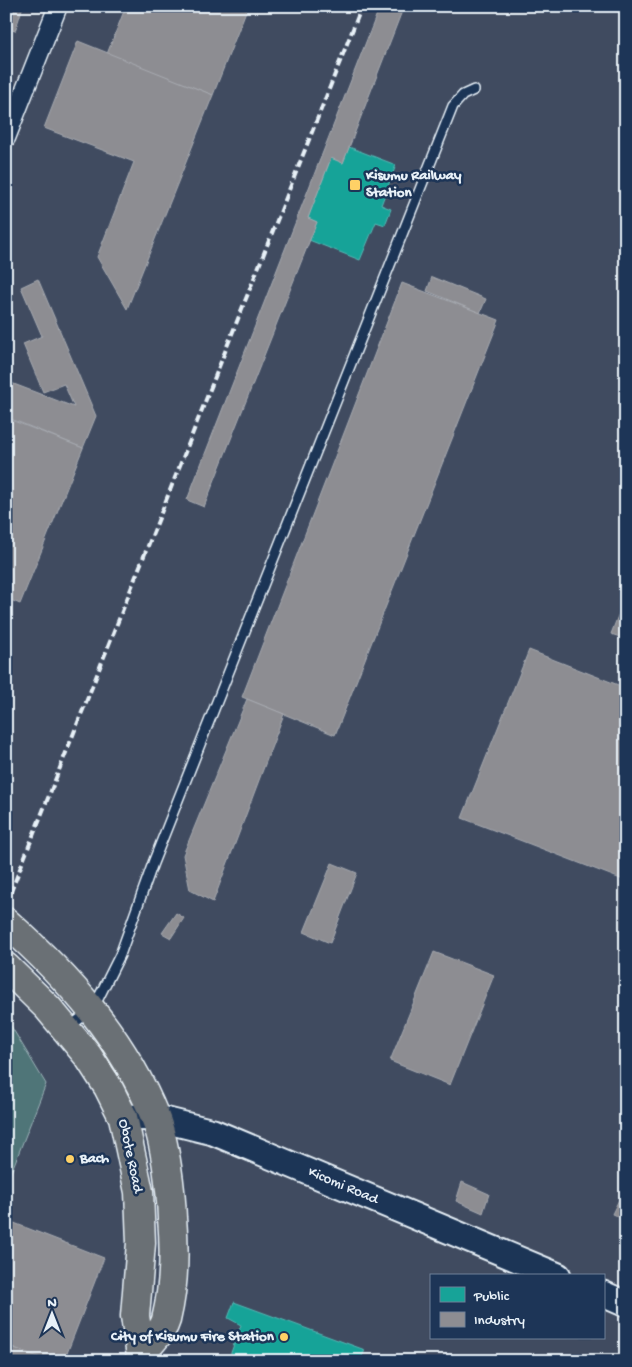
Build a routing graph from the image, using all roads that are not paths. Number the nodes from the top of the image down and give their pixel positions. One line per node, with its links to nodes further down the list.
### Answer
1 (58, 6): 3 (street)
2 (474, 90): 6 (lane)
3 (6, 138)
4 (6, 922): 6 (highway, Obote Road)
5 (6, 967): 7 (highway, Obote Road)
6 (93, 1009): 7 (lane); 9 (highway, Obote Road)
7 (66, 1029): 8 (highway, Obote Road)
8 (123, 1117): 9 (main road, Kicomi Road); 13 (highway, Obote Road)
9 (156, 1118): 10 (main road, Kicomi Road); 13 (highway, Obote Road)
10 (553, 1274)
11 (604, 1294): 12 (main road)
12 (626, 1304)
13 (140, 1358)

